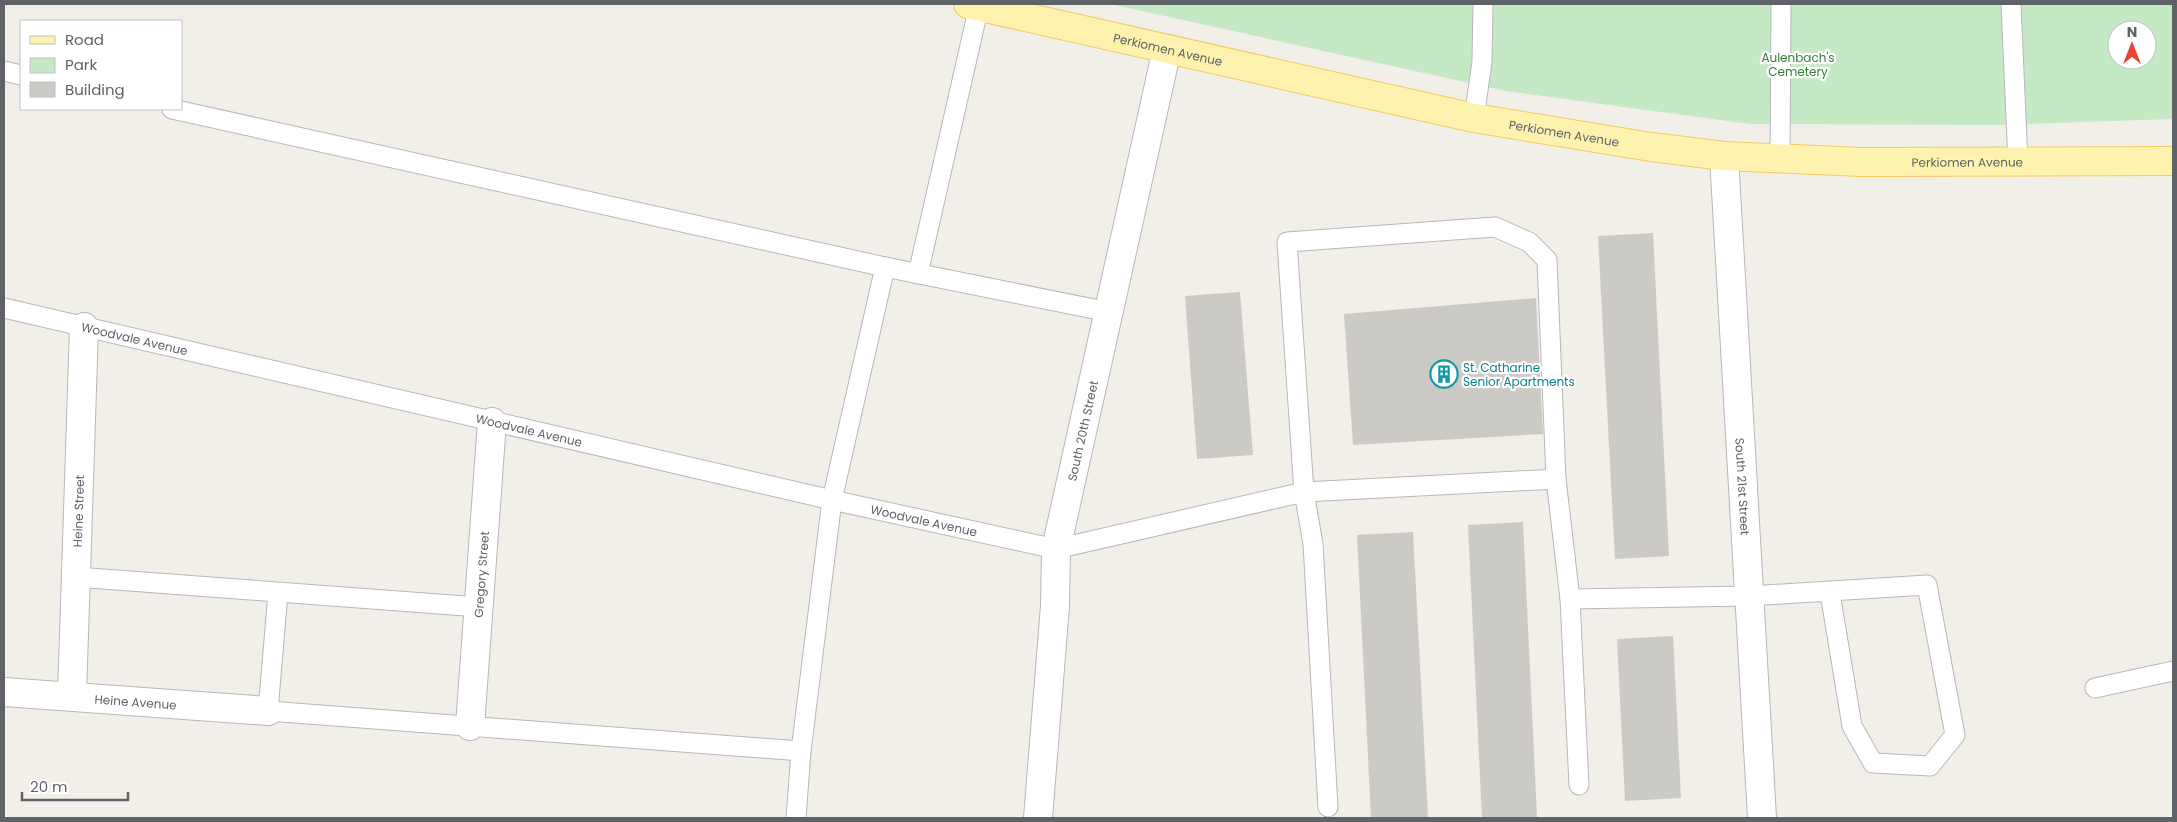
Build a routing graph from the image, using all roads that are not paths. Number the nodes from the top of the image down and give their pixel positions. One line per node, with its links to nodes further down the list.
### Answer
1 (1483, 4): 9 (lane)
2 (1781, 4): 11 (lane)
3 (2011, 4): 13 (lane)
4 (973, 5): 5 (main road, Perkiomen Avenue); 15 (lane)
5 (1167, 49): 9 (main road, Perkiomen Avenue); 17 (street, South 20th Street)
6 (4, 71): 7 (lane)
7 (20, 75)
8 (177, 110): 14 (lane)
9 (1474, 118): 10 (main road, Perkiomen Avenue)
10 (1724, 156): 11 (main road, Perkiomen Avenue); 27 (street, South 21st Street)
11 (1780, 158): 13 (main road, Perkiomen Avenue)
12 (2173, 161): 13 (main road, Perkiomen Avenue)
13 (2018, 163)
14 (885, 267): 15 (lane); 22 (lane)
15 (918, 274): 17 (lane)
16 (4, 308): 18 (lane, Woodvale Avenue)
17 (1109, 312): 23 (street, South 20th Street)
18 (84, 327): 19 (lane, Woodvale Avenue); 24 (street, Heine Street)
19 (492, 422): 22 (lane, Woodvale Avenue); 29 (street, Gregory Street)
20 (1556, 479): 21 (lane); 21 (lane); 28 (lane)
21 (1304, 492): 23 (lane); 38 (lane)
22 (832, 500): 23 (lane, Woodvale Avenue); 36 (lane)
23 (1056, 549): 40 (street, South 20th Street)
24 (76, 578): 25 (lane); 33 (street, Heine Street)
25 (278, 593): 29 (lane); 34 (lane)
26 (1830, 593): 26 (lane); 27 (lane)
27 (1748, 596): 28 (lane); 41 (street, South 21st Street)
28 (1570, 599): 37 (lane)
29 (478, 608): 35 (street, Gregory Street)
30 (2173, 671): 31 (lane)
31 (2095, 688)
32 (4, 692): 33 (street, Heine Avenue)
33 (72, 696): 34 (street, Heine Avenue)
34 (268, 712): 35 (lane)
35 (470, 726): 36 (lane)
36 (801, 751): 39 (lane)
37 (1580, 785)
38 (1328, 807)
39 (796, 818)
40 (1038, 818)
41 (1762, 818)

